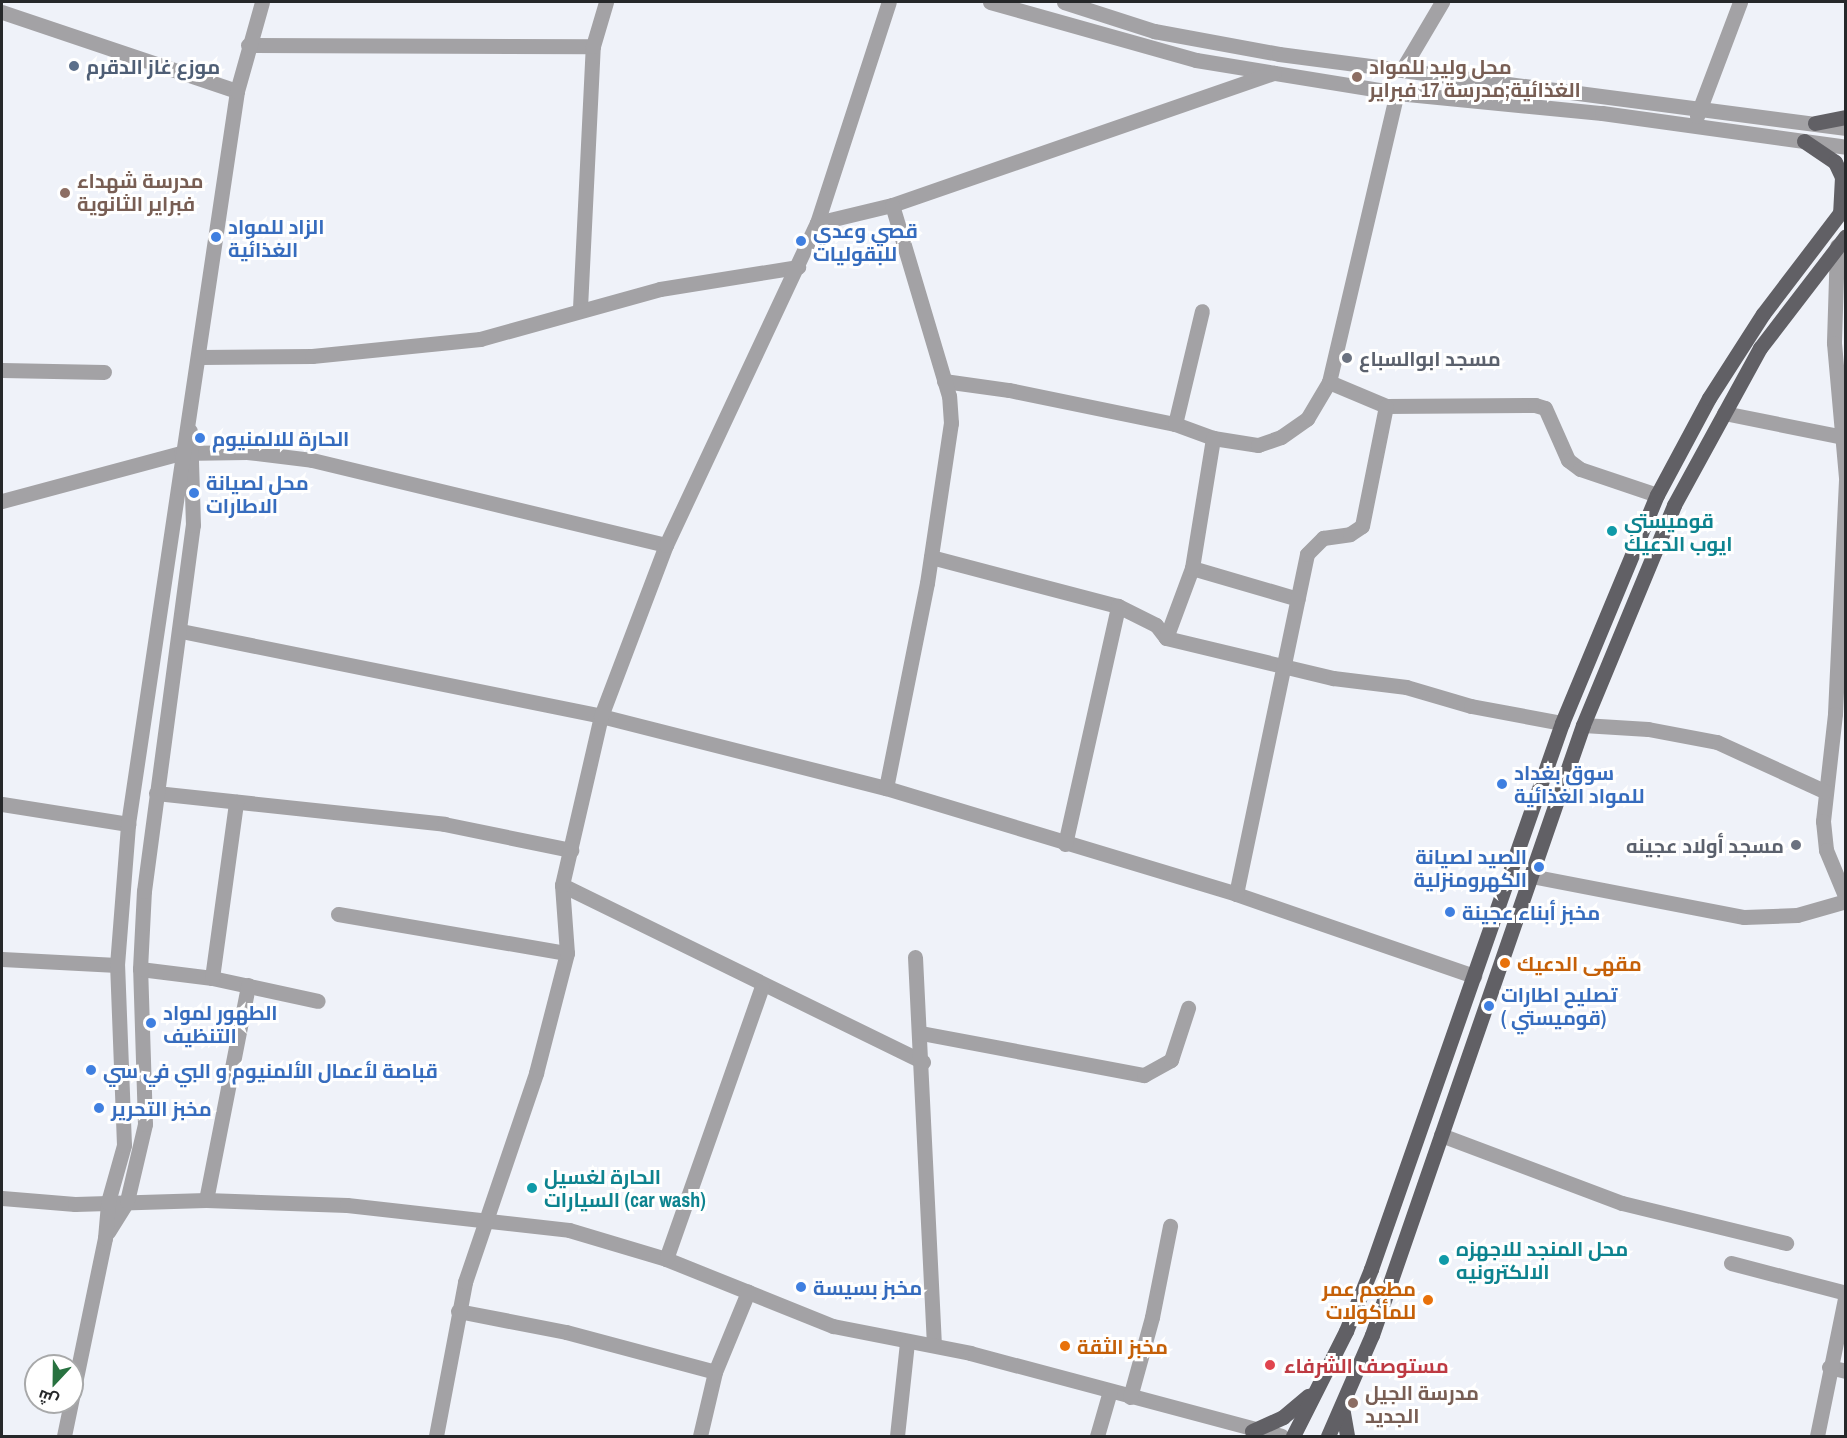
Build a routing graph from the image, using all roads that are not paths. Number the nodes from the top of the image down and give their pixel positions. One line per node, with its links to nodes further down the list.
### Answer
1 (262, 2): 9 (street)
2 (606, 2): 10 (street)
3 (889, 2): 24 (street)
4 (990, 2): 12 (street)
5 (1064, 2): 11 (street)
6 (1442, 2): 11 (street)
7 (1740, 2): 15 (street)
8 (2, 12): 13 (street)
9 (248, 45): 10 (street); 13 (street)
10 (593, 46): 27 (street)
11 (1403, 68): 15 (street)
12 (1277, 72): 14 (street); 22 (street)
13 (237, 91): 29 (street)
14 (1397, 93): 18 (street); 33 (street)
15 (1702, 108): 17 (street); 18 (street)
16 (1845, 117): 17 (main road)
17 (1815, 123): 19 (street)
18 (1693, 125): 20 (street)
19 (1845, 128)
20 (1804, 141): 21 (street); 23 (main road)
21 (1845, 147)
22 (892, 205): 24 (street); 32 (street)
23 (1842, 209): 41 (main road)
24 (817, 223): 26 (street)
25 (1841, 241): 35 (main road); 37 (street)
26 (798, 267): 27 (street); 43 (street)
27 (580, 308): 29 (street)
28 (1202, 311): 36 (street)
29 (201, 357): 39 (street)
30 (2, 370): 31 (street)
31 (104, 372)
32 (944, 381): 36 (street); 44 (street)
33 (1329, 382): 34 (street); 38 (street)
34 (1386, 406): 41 (street); 46 (street)
35 (1724, 414): 37 (street); 53 (main road)
36 (1175, 424): 38 (street)
37 (1843, 437): 40 (street)
38 (1213, 438): 45 (street)
39 (187, 453): 42 (street); 43 (street); 48 (street); 59 (street)
40 (1845, 478): 55 (street)
41 (1657, 495): 52 (main road)
42 (2, 501)
43 (666, 545): 51 (street)
44 (931, 557): 47 (street); 54 (street)
45 (1192, 568): 46 (street); 49 (street)
46 (1298, 599): 50 (street)
47 (1118, 606): 49 (street); 60 (street)
48 (181, 631): 51 (street); 56 (street)
49 (1166, 638): 50 (street)
50 (1282, 666): 52 (street); 64 (street)
51 (602, 716): 54 (street); 61 (street)
52 (1562, 723): 72 (main road)
53 (1583, 725): 55 (street); 62 (main road)
54 (886, 788): 60 (street)
55 (1824, 791): 65 (street)
56 (156, 793): 57 (street); 71 (street)
57 (236, 802): 61 (street); 73 (street)
58 (2, 804): 59 (street)
59 (128, 824): 70 (street)
60 (1065, 844): 64 (street)
61 (571, 850): 63 (street)
62 (1531, 876): 65 (street); 80 (main road)
63 (562, 885): 67 (street); 75 (street)
64 (1236, 894): 72 (street)
65 (1845, 900)
66 (338, 914): 67 (street)
67 (567, 953): 85 (street)
68 (915, 957): 78 (street)
69 (2, 959): 70 (street)
70 (117, 965): 84 (street)
71 (140, 969): 73 (street); 83 (street)
72 (1474, 976): 99 (main road)
73 (212, 978): 74 (street)
74 (248, 985): 76 (street); 82 (street)
75 (762, 987): 79 (street); 89 (street)
76 (318, 1001)
77 (1188, 1008): 78 (street)
78 (921, 1033): 79 (street)
79 (923, 1062): 95 (street)
80 (1441, 1135): 88 (street); 102 (main road)
81 (2, 1198): 84 (street)
82 (206, 1200): 83 (street); 85 (street)
83 (127, 1201): 84 (street); 87 (street)
84 (108, 1202): 87 (street)
85 (485, 1219): 89 (street); 93 (street)
86 (1170, 1226): 101 (street)
87 (105, 1238): 104 (street)
88 (1786, 1243)
89 (666, 1259): 91 (street)
90 (1731, 1263): 92 (street)
91 (748, 1292): 94 (street); 98 (street)
92 (1845, 1293): 96 (street)
93 (458, 1311): 98 (street); 105 (street)
94 (907, 1342): 95 (street); 107 (street)
95 (934, 1345): 100 (street)
96 (1829, 1367): 97 (street); 113 (street)
97 (1845, 1371)
98 (715, 1372): 106 (street)
99 (1316, 1387): 103 (main road); 110 (main road)
100 (1110, 1391): 101 (street); 108 (street)
101 (1131, 1397): 103 (street)
102 (1342, 1404): 111 (main road); 112 (main road)
103 (1252, 1431): 109 (street)
104 (64, 1437)
105 (436, 1437)
106 (700, 1437)
107 (897, 1437)
108 (1097, 1437)
109 (1281, 1437)
110 (1293, 1437)
111 (1328, 1437)
112 (1347, 1437)
113 (1817, 1437)

